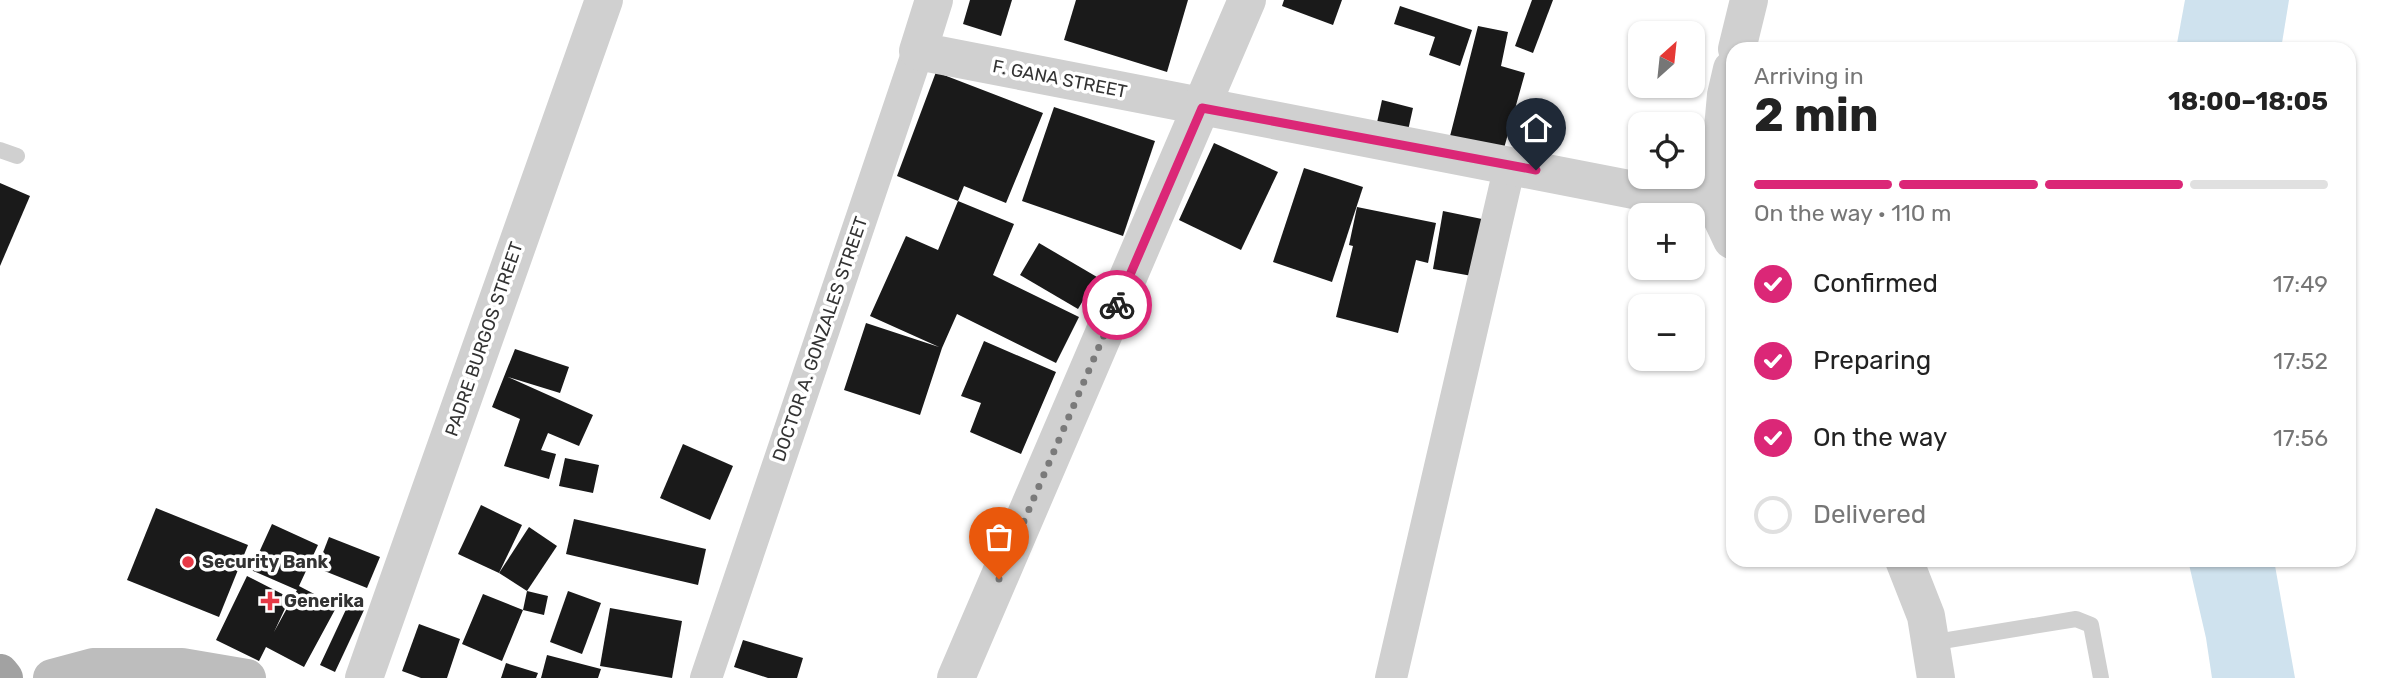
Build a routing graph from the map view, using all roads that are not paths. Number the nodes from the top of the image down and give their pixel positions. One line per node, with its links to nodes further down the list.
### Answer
1 (604, 0): 20 (street, PADRE BURGOS STREET)
2 (934, 0): 6 (street, DOCTOR A. GONZALES STREET)
3 (1247, 0): 8 (street)
4 (1749, 0): 5 (street)
5 (1739, 42)
6 (918, 51): 8 (street, F. GANA STREET); 21 (street, DOCTOR A. GONZALES STREET)
7 (1726, 95): 12 (street)
8 (1202, 108): 11 (street, F. GANA STREET); 22 (street)
9 (0, 150): 10 (lane)
10 (17, 156)
11 (1510, 165): 12 (street, F. GANA STREET); 23 (street)
12 (1716, 206): 13 (street)
13 (1726, 227)
14 (1907, 567): 15 (street)
15 (1933, 660): 24 (lane)
16 (0, 673): 17 (highway)
17 (4, 678)
18 (52, 678): 19 (main road)
19 (247, 678)
20 (364, 678)
21 (706, 678)
22 (956, 678)
23 (1391, 678)
24 (2101, 678)

